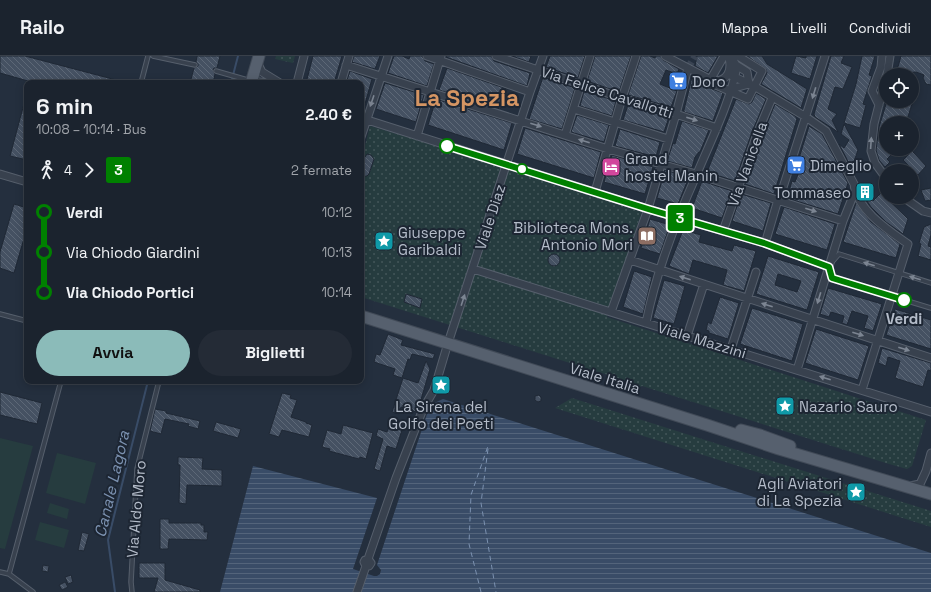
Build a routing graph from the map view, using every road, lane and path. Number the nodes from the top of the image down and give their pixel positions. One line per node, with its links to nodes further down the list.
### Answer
1 (148, 56): 32 (lane)
2 (153, 56): 20 (lane)
3 (304, 56): 36 (street)
4 (348, 56): 21 (street)
5 (388, 56): 30 (street)
6 (427, 56): 18 (street)
7 (496, 56): 26 (street, Via Felice Cavallotti)
8 (543, 56): 26 (street, Viale Diaz)
9 (590, 56): 39 (street)
10 (636, 56): 44 (street)
11 (665, 56): 23 (street)
12 (724, 56): 38 (street)
13 (729, 56): 22 (street); 29 (street)
14 (738, 56): 40 (street)
15 (825, 56): 50 (street, one-way to 50)
16 (882, 56): 24 (street)
17 (890, 56): 25 (street)
18 (441, 58): 42 (street); 43 (street)
19 (258, 59): 34 (main road); 35 (street)
20 (195, 65)
21 (346, 65): 30 (street); 37 (street)
22 (736, 65): 31 (street); 40 (street)
23 (688, 68): 38 (street); 49 (street)
24 (881, 68)
25 (888, 68)
26 (538, 70): 39 (street, Via Felice Cavallotti); 42 (street, Viale Diaz)
27 (216, 71): 33 (lane)
28 (879, 72): 46 (street)
29 (728, 74): 31 (street); 38 (street)
30 (381, 76): 43 (street); 51 (street, one-way to 51)
31 (735, 77): 40 (street); 41 (street)
32 (142, 80)
33 (246, 80)
34 (253, 80)
35 (275, 80)
36 (298, 80)
37 (342, 80)
38 (712, 80): 41 (street)
39 (582, 84): 44 (street, Via Felice Cavallotti); 48 (street)
40 (752, 85): 41 (street); 41 (street); 45 (street)
41 (731, 90): 54 (street)
42 (530, 92): 52 (street, Viale Diaz)
43 (431, 93): 52 (street); 56 (street)
44 (622, 98): 49 (street, Via Felice Cavallotti); 53 (street)
45 (772, 98): 50 (street); 65 (street, Via Vanicella)
46 (879, 103)
47 (879, 108): 61 (street, one-way to 47)
48 (574, 109): 53 (street); 55 (street)
49 (676, 114): 54 (street, Via Felice Cavallotti, one-way to 54); 57 (street)
50 (806, 117): 66 (street); 68 (street)
51 (364, 119): 56 (street)
52 (521, 120): 55 (street, one-way to 55); 59 (street, Viale Diaz)
53 (615, 122): 57 (street); 58 (street)
54 (717, 128): 63 (street)
55 (565, 135): 58 (street, one-way to 55)
56 (417, 136): 59 (street)
57 (668, 139): 60 (street)
58 (608, 148): 60 (street); 67 (street)
59 (507, 164): 67 (street); 78 (street, Viale Diaz)
60 (662, 164): 63 (street); 70 (street)
61 (879, 168)
62 (0, 174): 64 (street)
63 (696, 174): 65 (street); 72 (street)
64 (24, 181)
65 (739, 188): 68 (street); 74 (street, Via Vanicella)
66 (855, 191): 73 (street); 81 (street)
67 (595, 192): 70 (street)
68 (778, 201): 73 (street, one-way to 73); 75 (street)
69 (913, 204): 71 (street)
70 (648, 209): 72 (street); 76 (street)
71 (931, 213)
72 (678, 218): 74 (street); 79 (street)
73 (843, 221): 77 (street)
74 (723, 231): 77 (street)
75 (767, 237)
76 (630, 260): 79 (street); 86 (street)
77 (829, 267): 81 (lane, one-way to 77); 84 (lane); 91 (street, one-way to 91)
78 (473, 269): 86 (street, Viale Mazzini); 94 (street, Viale Diaz, one-way to 78)
79 (660, 270): 83 (street, one-way to 79); 92 (street)
80 (756, 272): 85 (street)
81 (899, 273): 82 (lane, one-way to 81); 84 (street)
82 (931, 283)
83 (704, 284): 85 (street); 93 (street)
84 (891, 296): 87 (lane); 95 (street)
85 (748, 299): 91 (street, one-way to 85); 96 (street)
86 (612, 308): 92 (street, Viale Mazzini)
87 (931, 308)
88 (0, 314): 90 (lane)
89 (364, 317): 94 (main road, Viale Italia)
90 (24, 320)
91 (813, 320): 95 (street, one-way to 95); 98 (street)
92 (646, 323): 93 (street, Viale Mazzini)
93 (688, 336): 96 (street, Viale Mazzini)
94 (449, 340): 104 (main road, Viale Italia); 113 (street, Viale Diaz)
95 (877, 340): 97 (street, one-way to 97); 101 (street)
96 (731, 349): 98 (street, Viale Mazzini)
97 (931, 358)
98 (797, 370): 101 (street, Viale Mazzini, one-way to 98)
99 (60, 384): 110 (lane)
100 (158, 384): 112 (lane, Via Aldo Moro)
101 (862, 390): 102 (street, Viale Mazzini)
102 (931, 412)
103 (931, 453): 105 (street)
104 (859, 472): 105 (main road, Viale Italia); 106 (main road, Viale Italia)
105 (920, 484): 106 (street); 107 (main road, Viale Italia)
106 (906, 487): 108 (main road, Viale Italia)
107 (931, 487)
108 (931, 494)
109 (0, 572): 110 (lane)
110 (9, 574): 111 (lane)
111 (33, 592)
112 (132, 592)
113 (357, 592)

